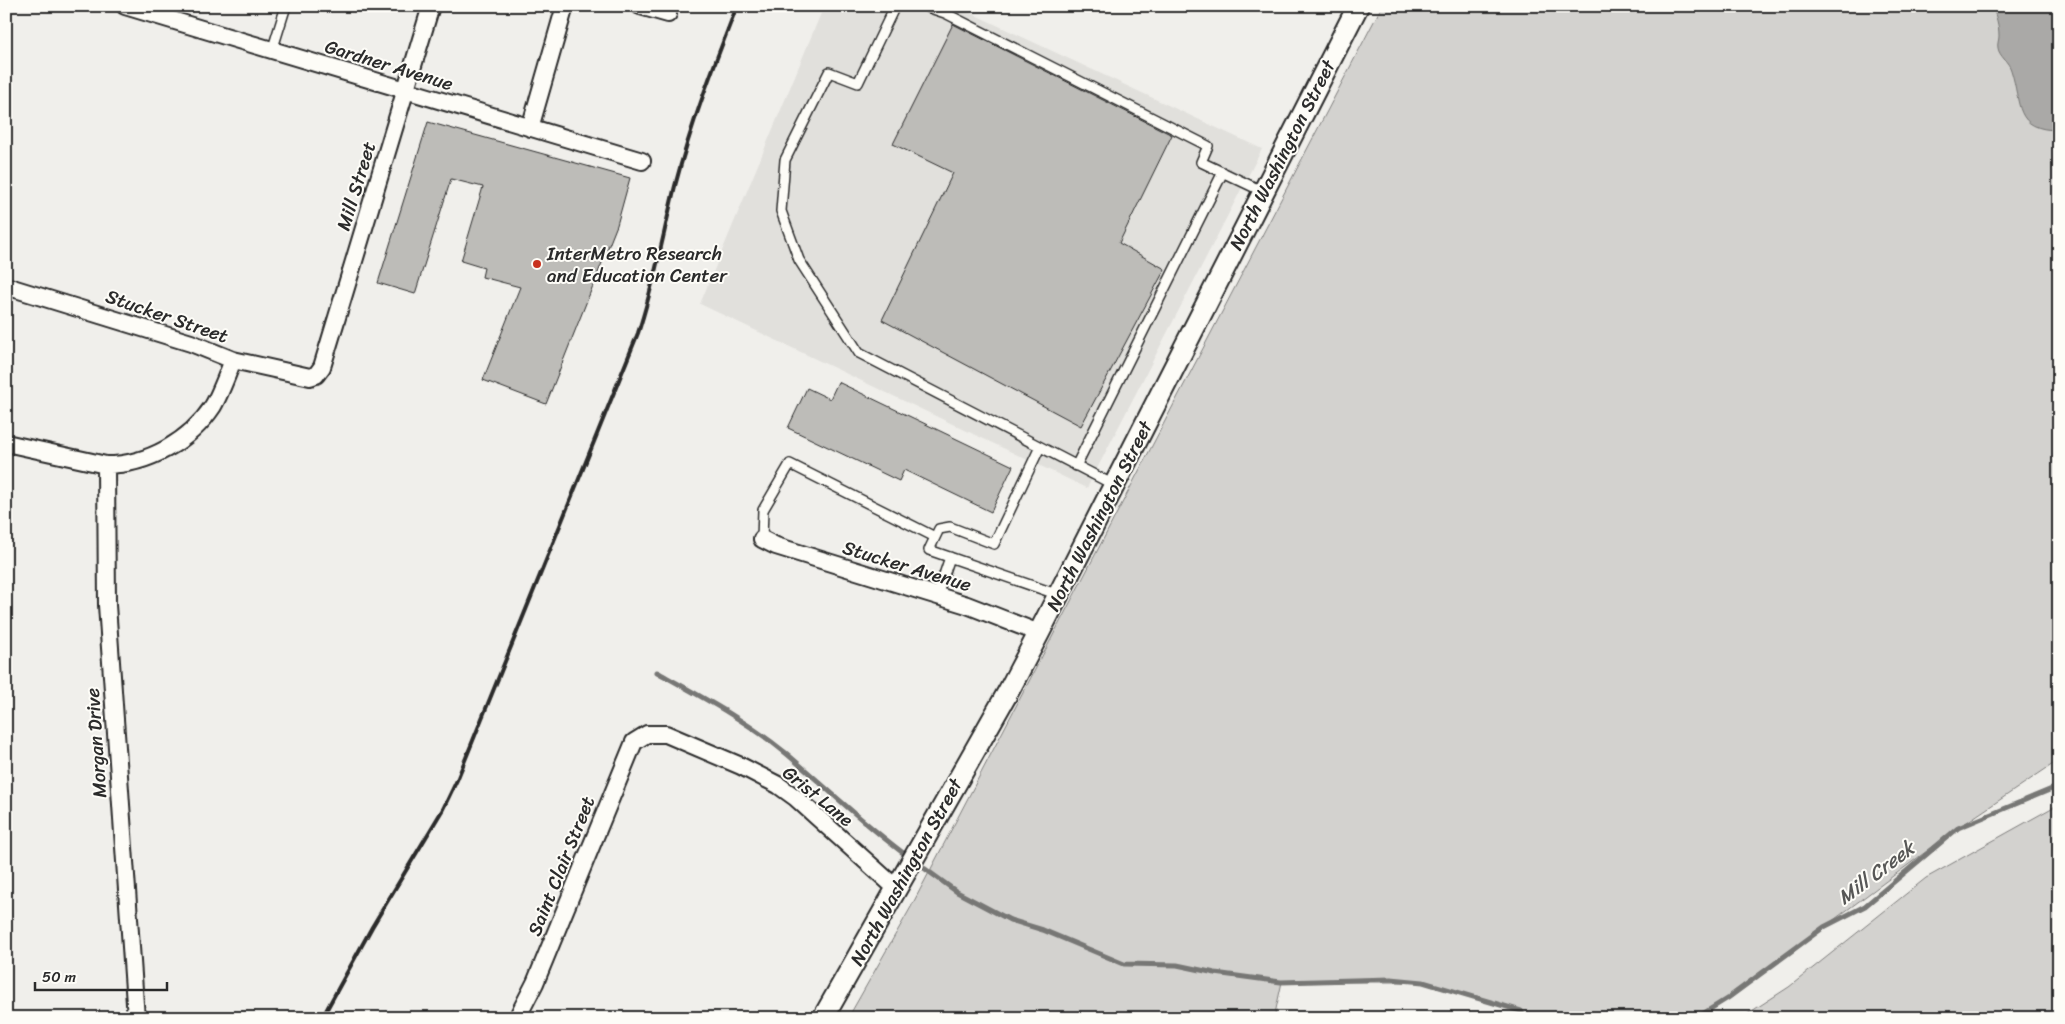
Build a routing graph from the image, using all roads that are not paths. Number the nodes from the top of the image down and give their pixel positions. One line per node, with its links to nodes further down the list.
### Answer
1 (125, 6): 10 (street, Gardner Avenue)
2 (286, 6): 10 (lane)
3 (431, 6): 11 (street, Mill Street)
4 (565, 6): 12 (street)
5 (640, 6): 9 (street)
6 (895, 6): 20 (lane)
7 (924, 6): 14 (lane)
8 (1358, 6): 15 (street, North Washington Street)
9 (668, 14)
10 (272, 51): 11 (street, Gardner Avenue)
11 (406, 91): 12 (street, Gardner Avenue); 18 (street, Mill Street)
12 (530, 128): 13 (street, Gardner Avenue)
13 (642, 161)
14 (1223, 172): 15 (lane); 22 (lane)
15 (1264, 192): 23 (street, North Washington Street)
16 (6, 286): 17 (street, Stucker Street)
17 (233, 360): 18 (street, Stucker Street); 21 (street)
18 (316, 375)
19 (6, 443): 21 (street)
20 (1040, 447): 22 (lane); 24 (lane)
21 (106, 464): 32 (street, Morgan Drive)
22 (1076, 466): 23 (lane)
23 (1115, 486): 27 (street, North Washington Street)
24 (935, 536): 25 (lane); 26 (lane)
25 (762, 539): 28 (street, Stucker Avenue)
26 (950, 557): 27 (lane); 28 (lane)
27 (1059, 595): 29 (street, North Washington Street)
28 (937, 596): 29 (street, Stucker Avenue)
29 (1039, 632): 31 (street, North Washington Street)
30 (647, 734): 31 (street, Grist Lane); 33 (street, Saint Clair Street)
31 (897, 889): 34 (street, North Washington Street)
32 (136, 1018)
33 (517, 1018)
34 (823, 1018)

